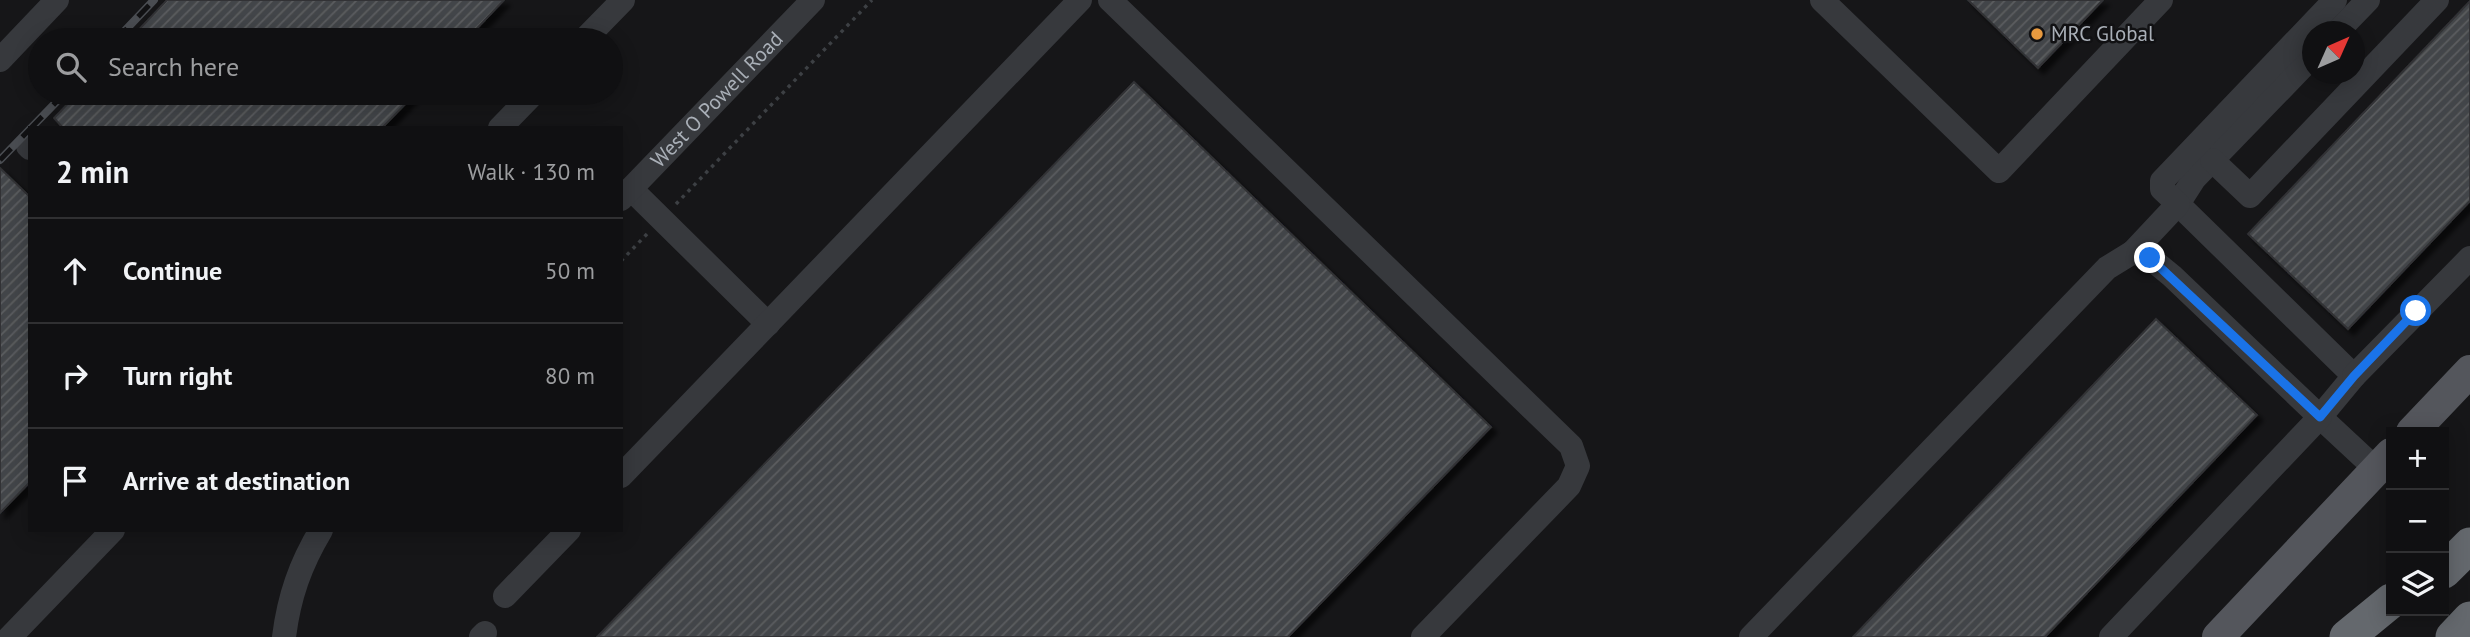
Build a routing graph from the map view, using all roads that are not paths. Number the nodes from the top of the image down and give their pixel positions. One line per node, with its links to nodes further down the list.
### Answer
1 (57, 0): 12 (street)
2 (622, 0): 13 (street)
3 (813, 0): 20 (street, West O Powell Road)
4 (1080, 0): 24 (street)
5 (1110, 0): 44 (street)
6 (1822, 0): 7 (street)
7 (2161, 0)
8 (2335, 0): 21 (street)
9 (2368, 0): 11 (street)
10 (2437, 0): 19 (street)
11 (2348, 21)
12 (30, 28)
13 (595, 28)
14 (28, 31): 15 (street)
15 (0, 60)
16 (2302, 67): 19 (street)
17 (522, 105): 18 (street)
18 (502, 126)
19 (2212, 160): 21 (street)
20 (626, 194): 24 (street)
21 (2178, 204): 22 (street); 26 (street)
22 (2133, 252): 27 (street); 45 (street)
23 (2470, 258): 26 (street)
24 (768, 324): 30 (street)
25 (2470, 371): 28 (main road)
26 (2354, 376): 27 (street)
27 (2320, 417): 29 (street); 46 (street)
28 (2417, 427)
29 (2384, 462): 47 (main road)
30 (623, 474)
31 (111, 532): 42 (street)
32 (320, 532): 43 (street)
33 (567, 532): 38 (street)
34 (2470, 537): 36 (highway)
35 (2470, 545): 37 (highway)
36 (2449, 554)
37 (2449, 566)
38 (506, 596)
39 (2386, 605): 48 (highway)
40 (2399, 616): 49 (highway)
41 (2470, 621): 50 (highway); 51 (highway)
42 (10, 637)
43 (284, 637)
44 (1423, 637)
45 (1751, 637)
46 (2110, 637)
47 (2218, 637)
48 (2347, 637)
49 (2378, 637)
50 (2453, 637)
51 (2458, 637)

